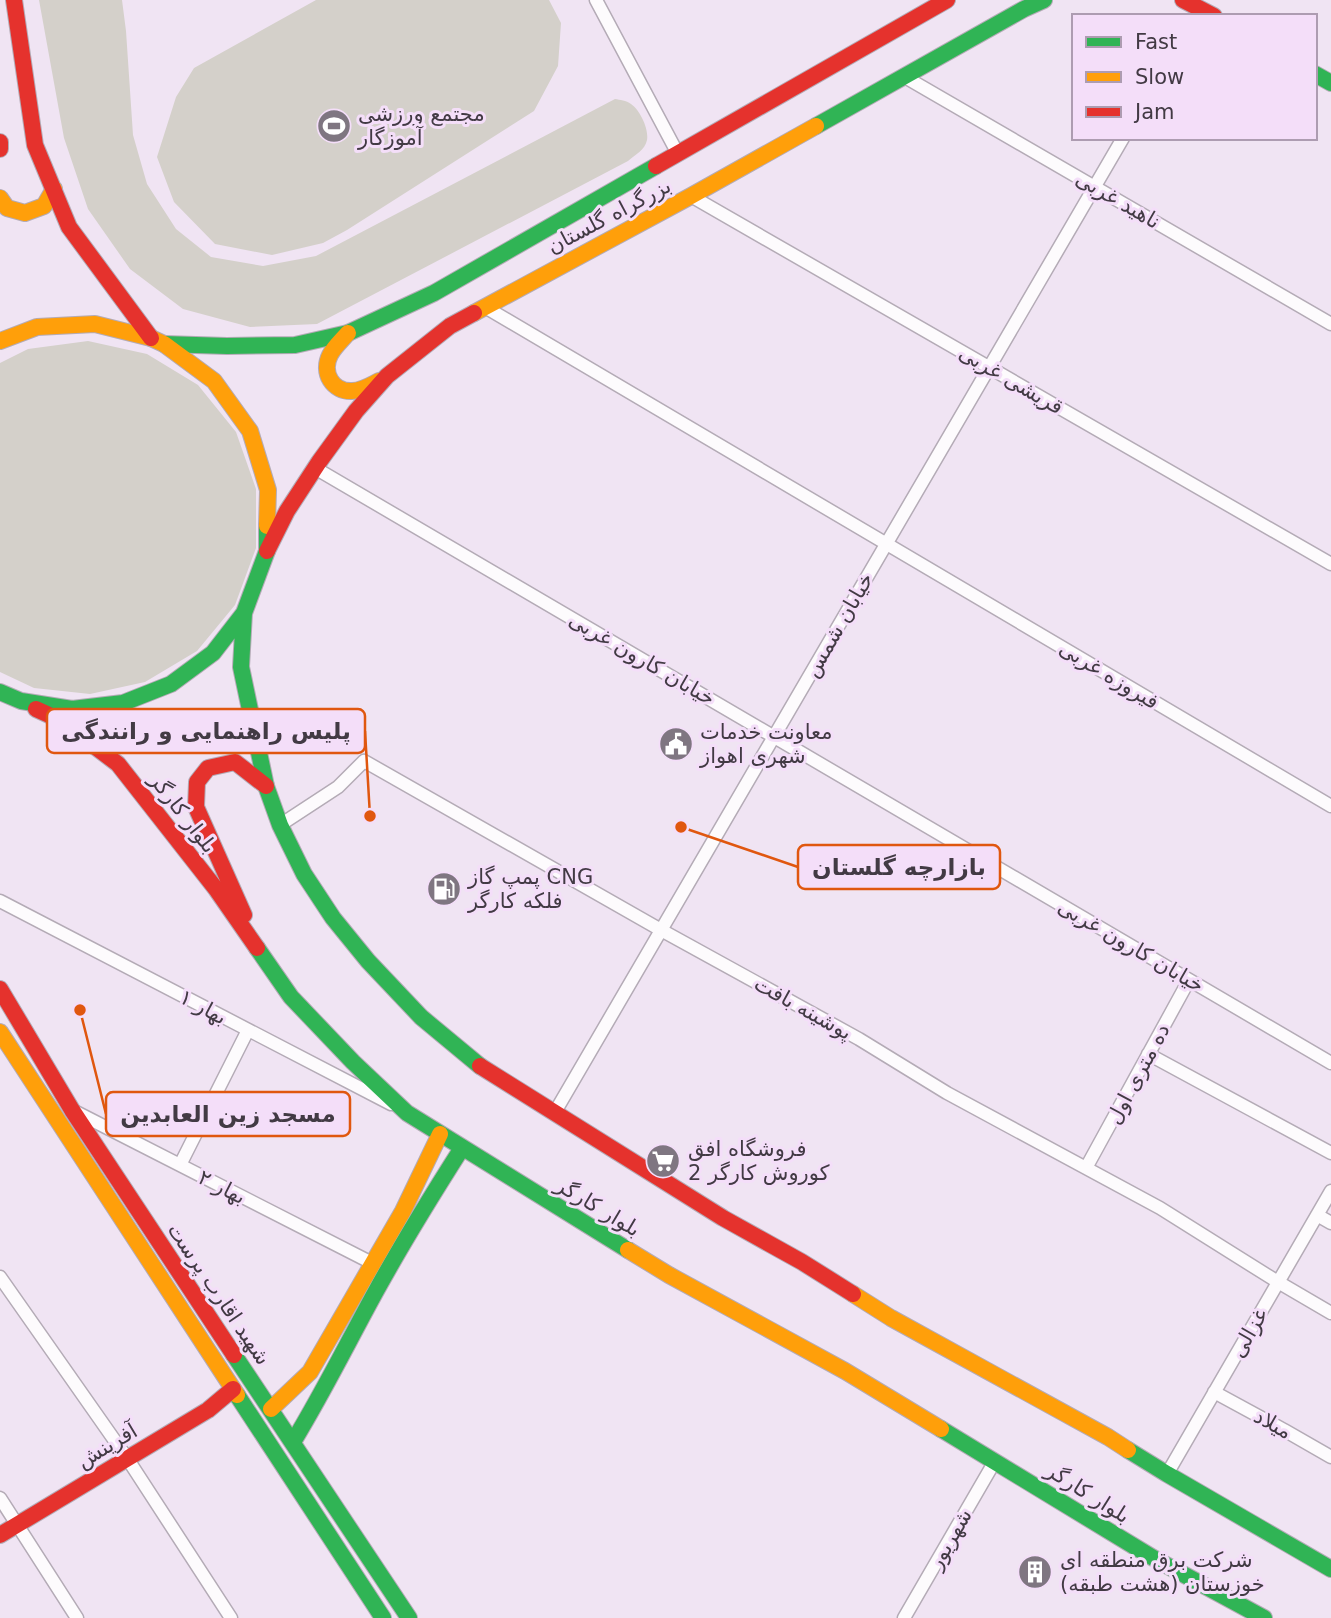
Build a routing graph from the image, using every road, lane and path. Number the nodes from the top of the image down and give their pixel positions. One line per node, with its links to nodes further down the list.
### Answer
1 (14, 0): 13 (main road)
2 (596, 0): 11 (street)
3 (947, 0): 11 (main road, بزرگراه گلستان)
4 (1044, 0): 7 (main road, بزرگراه گلستان)
5 (1183, 0): 6 (main road)
6 (1207, 11)
7 (905, 77): 12 (street, ناهید غربی); 14 (main road, بزرگراه گلستان)
8 (1122, 140): 12 (street, خیابان شمس)
9 (0, 142): 10 (main road)
10 (0, 149)
11 (678, 154): 18 (main road, بزرگراه گلستان)
12 (1095, 187): 17 (street, ناهید غربی); 21 (street, خیابان شمس)
13 (54, 189): 15 (main road); 20 (main road)
14 (691, 196): 16 (main road, بزرگراه گلستان); 21 (street, قریشی غربی)
15 (0, 198)
16 (485, 307): 22 (main road, بزرگراه گلستان); 24 (street, فیروزه غربی)
17 (1331, 324)
18 (348, 333): 20 (main road, بزرگراه گلستان); 22 (main road)
19 (0, 341): 20 (main road)
20 (158, 341): 25 (main road)
21 (989, 368): 24 (street, خیابان شمس); 26 (street, قریشی غربی)
22 (387, 376): 23 (main road, بزرگراه گلستان)
23 (316, 468): 25 (main road, بزرگراه گلستان); 29 (street, خیابان کارون غربی)
24 (887, 544): 29 (street, خیابان شمس); 31 (street, فیروزه غربی)
25 (267, 551): 27 (main road)
26 (1331, 564)
27 (244, 612): 28 (main road); 30 (main road)
28 (5, 698): 35 (main road, بلوار کارگر)
29 (774, 737): 34 (street, خیابان شمس); 36 (street, خیابان کارون غربی)
30 (265, 786): 32 (main road); 35 (main road)
31 (1331, 806)
32 (280, 825): 34 (street, پوشینه بافت); 43 (main road)
33 (0, 901): 38 (street, بهار ۱)
34 (661, 930): 43 (street, خیابان شمس); 49 (street, پوشینه بافت)
35 (259, 949): 44 (main road, بلوار کارگر)
36 (1189, 979): 40 (street, ده متری اول); 41 (street, خیابان کارون غربی)
37 (0, 989): 42 (main road, شهید اقارب پرست)
38 (248, 1030): 44 (street, بهار ۱); 48 (street)
39 (0, 1032): 57 (main road, شهید اقارب پرست)
40 (1149, 1054): 47 (street); 49 (street, ده متری اول)
41 (1331, 1063)
42 (72, 1110): 48 (street, بهار ۲); 59 (main road, شهید اقارب پرست)
43 (555, 1112): 64 (main road)
44 (407, 1113): 45 (main road, بلوار کارگر)
45 (440, 1134): 46 (main road, بلوار کارگر); 53 (main road)
46 (462, 1148): 60 (main road); 63 (main road, بلوار کارگر)
47 (1331, 1153)
48 (180, 1165): 53 (street, بهار ۲)
49 (1087, 1168): 55 (street, پوشینه بافت)
50 (1331, 1191): 51 (street, غزالی)
51 (1317, 1215): 52 (street); 55 (street, غزالی)
52 (1331, 1223)
53 (372, 1263): 59 (main road)
54 (0, 1277): 62 (street)
55 (1278, 1282): 56 (street, پوشینه بافت); 58 (street, غزالی)
56 (1331, 1313)
57 (233, 1389): 62 (main road, آفرینش); 71 (main road, شهید اقارب پرست)
58 (1214, 1392): 61 (street, میلاد); 64 (street, غزالی)
59 (271, 1409): 60 (main road, شهید اقارب پرست)
60 (293, 1442): 72 (main road, شهید اقارب پرست)
61 (1331, 1457)
62 (127, 1458): 66 (main road, آفرینش); 70 (street)
63 (995, 1461): 73 (street, شهریور); 74 (main road, بلوار کارگر)
64 (1167, 1474): 68 (main road)
65 (0, 1498): 66 (street)
66 (17, 1524): 67 (main road, آفرینش); 69 (street)
67 (0, 1535)
68 (1331, 1569)
69 (77, 1618)
70 (231, 1618)
71 (383, 1618)
72 (408, 1618)
73 (904, 1618)
74 (1264, 1618)

